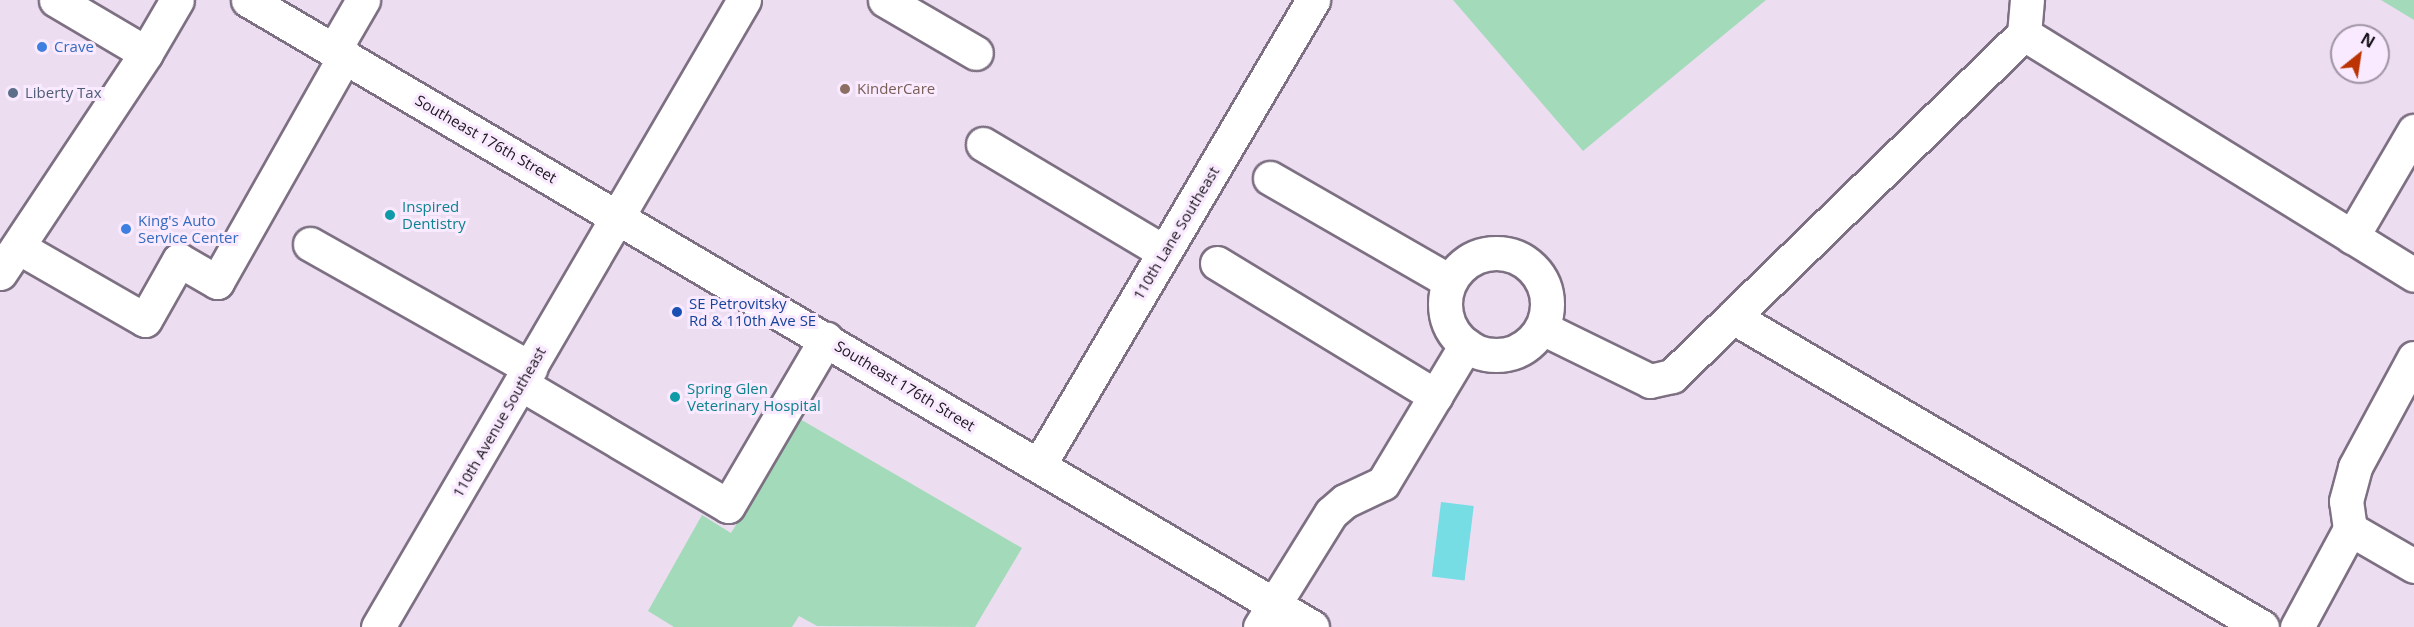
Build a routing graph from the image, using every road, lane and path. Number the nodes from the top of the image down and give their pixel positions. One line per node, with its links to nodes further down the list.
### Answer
1 (56, 0): 10 (street)
2 (177, 0): 10 (street)
3 (248, 0): 11 (street, Southeast 176th Street)
4 (363, 0): 11 (street)
5 (885, 0): 12 (street)
6 (1313, 0): 19 (street, 110th Lane Southeast)
7 (2027, 0): 9 (street)
8 (745, 1): 16 (street, 110th Avenue Southeast)
9 (2024, 34): 17 (street); 24 (street)
10 (146, 53): 20 (street)
11 (339, 53): 16 (street, Southeast 176th Street); 20 (street)
12 (976, 53)
13 (2414, 131): 17 (street)
14 (983, 144): 19 (street)
15 (1270, 178): 23 (street)
16 (620, 217): 26 (street, Southeast 176th Street); 29 (street, 110th Avenue Southeast)
17 (2352, 237): 22 (street)
18 (310, 244): 29 (street)
19 (1164, 252): 31 (street, 110th Lane Southeast)
20 (9, 260)
21 (1217, 263): 30 (street)
22 (2414, 275)
23 (1449, 281): 25 (street); 27 (street)
24 (1732, 317): 25 (street); 37 (street)
25 (1542, 328): 27 (street)
26 (826, 339): 29 (street); 31 (street, Southeast 176th Street)
27 (1466, 345): 30 (street)
28 (2414, 358): 32 (street)
29 (526, 376): 35 (street, 110th Avenue Southeast)
30 (1436, 396): 34 (street)
31 (1039, 465): 34 (street, Southeast 176th Street)
32 (2350, 529): 33 (street); 38 (street)
33 (2414, 566)
34 (1267, 615): 36 (street, Southeast 176th Street)
35 (378, 627)
36 (1312, 627)
37 (2262, 627)
38 (2297, 627)

